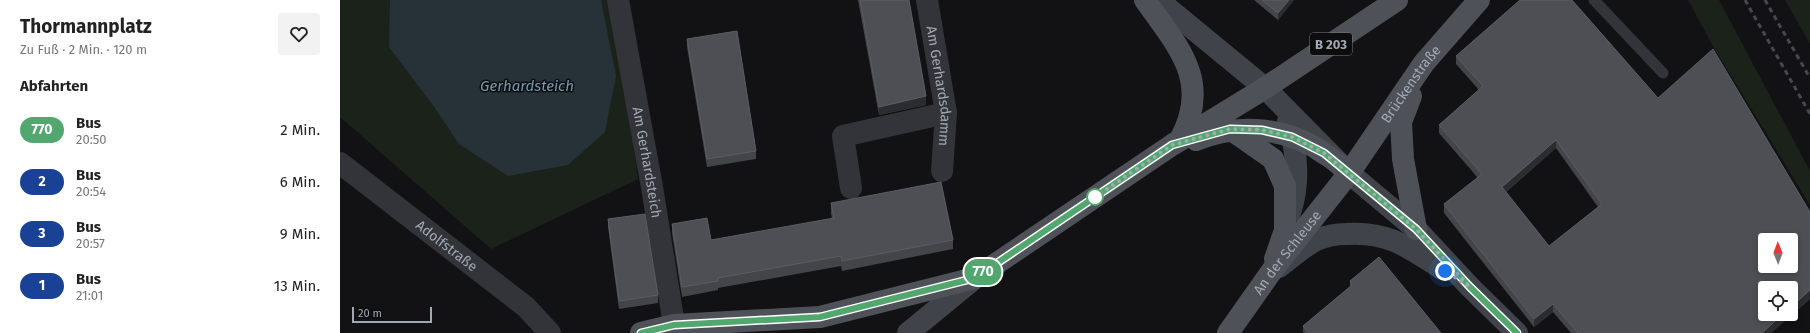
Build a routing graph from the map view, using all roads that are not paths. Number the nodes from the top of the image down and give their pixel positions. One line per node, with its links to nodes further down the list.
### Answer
1 (618, 0): 24 (street, Am Gerhardsteich)
2 (927, 0): 11 (street, Am Gerhardsdamm)
3 (1145, 0): 14 (main road)
4 (1158, 0): 10 (main road)
5 (1397, 0): 10 (main road, B 203)
6 (1479, 0): 8 (main road, Brückenstraße)
7 (1594, 0): 9 (lane)
8 (1424, 63): 17 (main road, Brückenstraße); 19 (main road)
9 (1662, 73)
10 (1270, 93): 13 (main road); 14 (main road, B 203); 17 (main road)
11 (946, 112): 16 (street, Am Gerhardsdamm); 18 (street)
12 (1230, 129): 13 (main road); 14 (main road); 20 (main road)
13 (1292, 137): 17 (main road); 20 (main road)
14 (1176, 142): 22 (main road, B 203)
15 (340, 163): 25 (street, Adolfstraße)
16 (942, 172)
17 (1349, 173): 19 (main road); 21 (main road, An der Schleuse)
18 (851, 188)
19 (1416, 229): 23 (main road)
20 (1285, 230): 21 (main road)
21 (1271, 272): 23 (main road); 28 (main road, An der Schleuse)
22 (975, 278): 24 (main road, B 203); 27 (main road)
23 (1470, 287): 29 (main road)
24 (674, 325): 26 (main road, B 203)
25 (550, 333)
26 (640, 333)
27 (908, 333)
28 (1228, 333)
29 (1517, 333)

